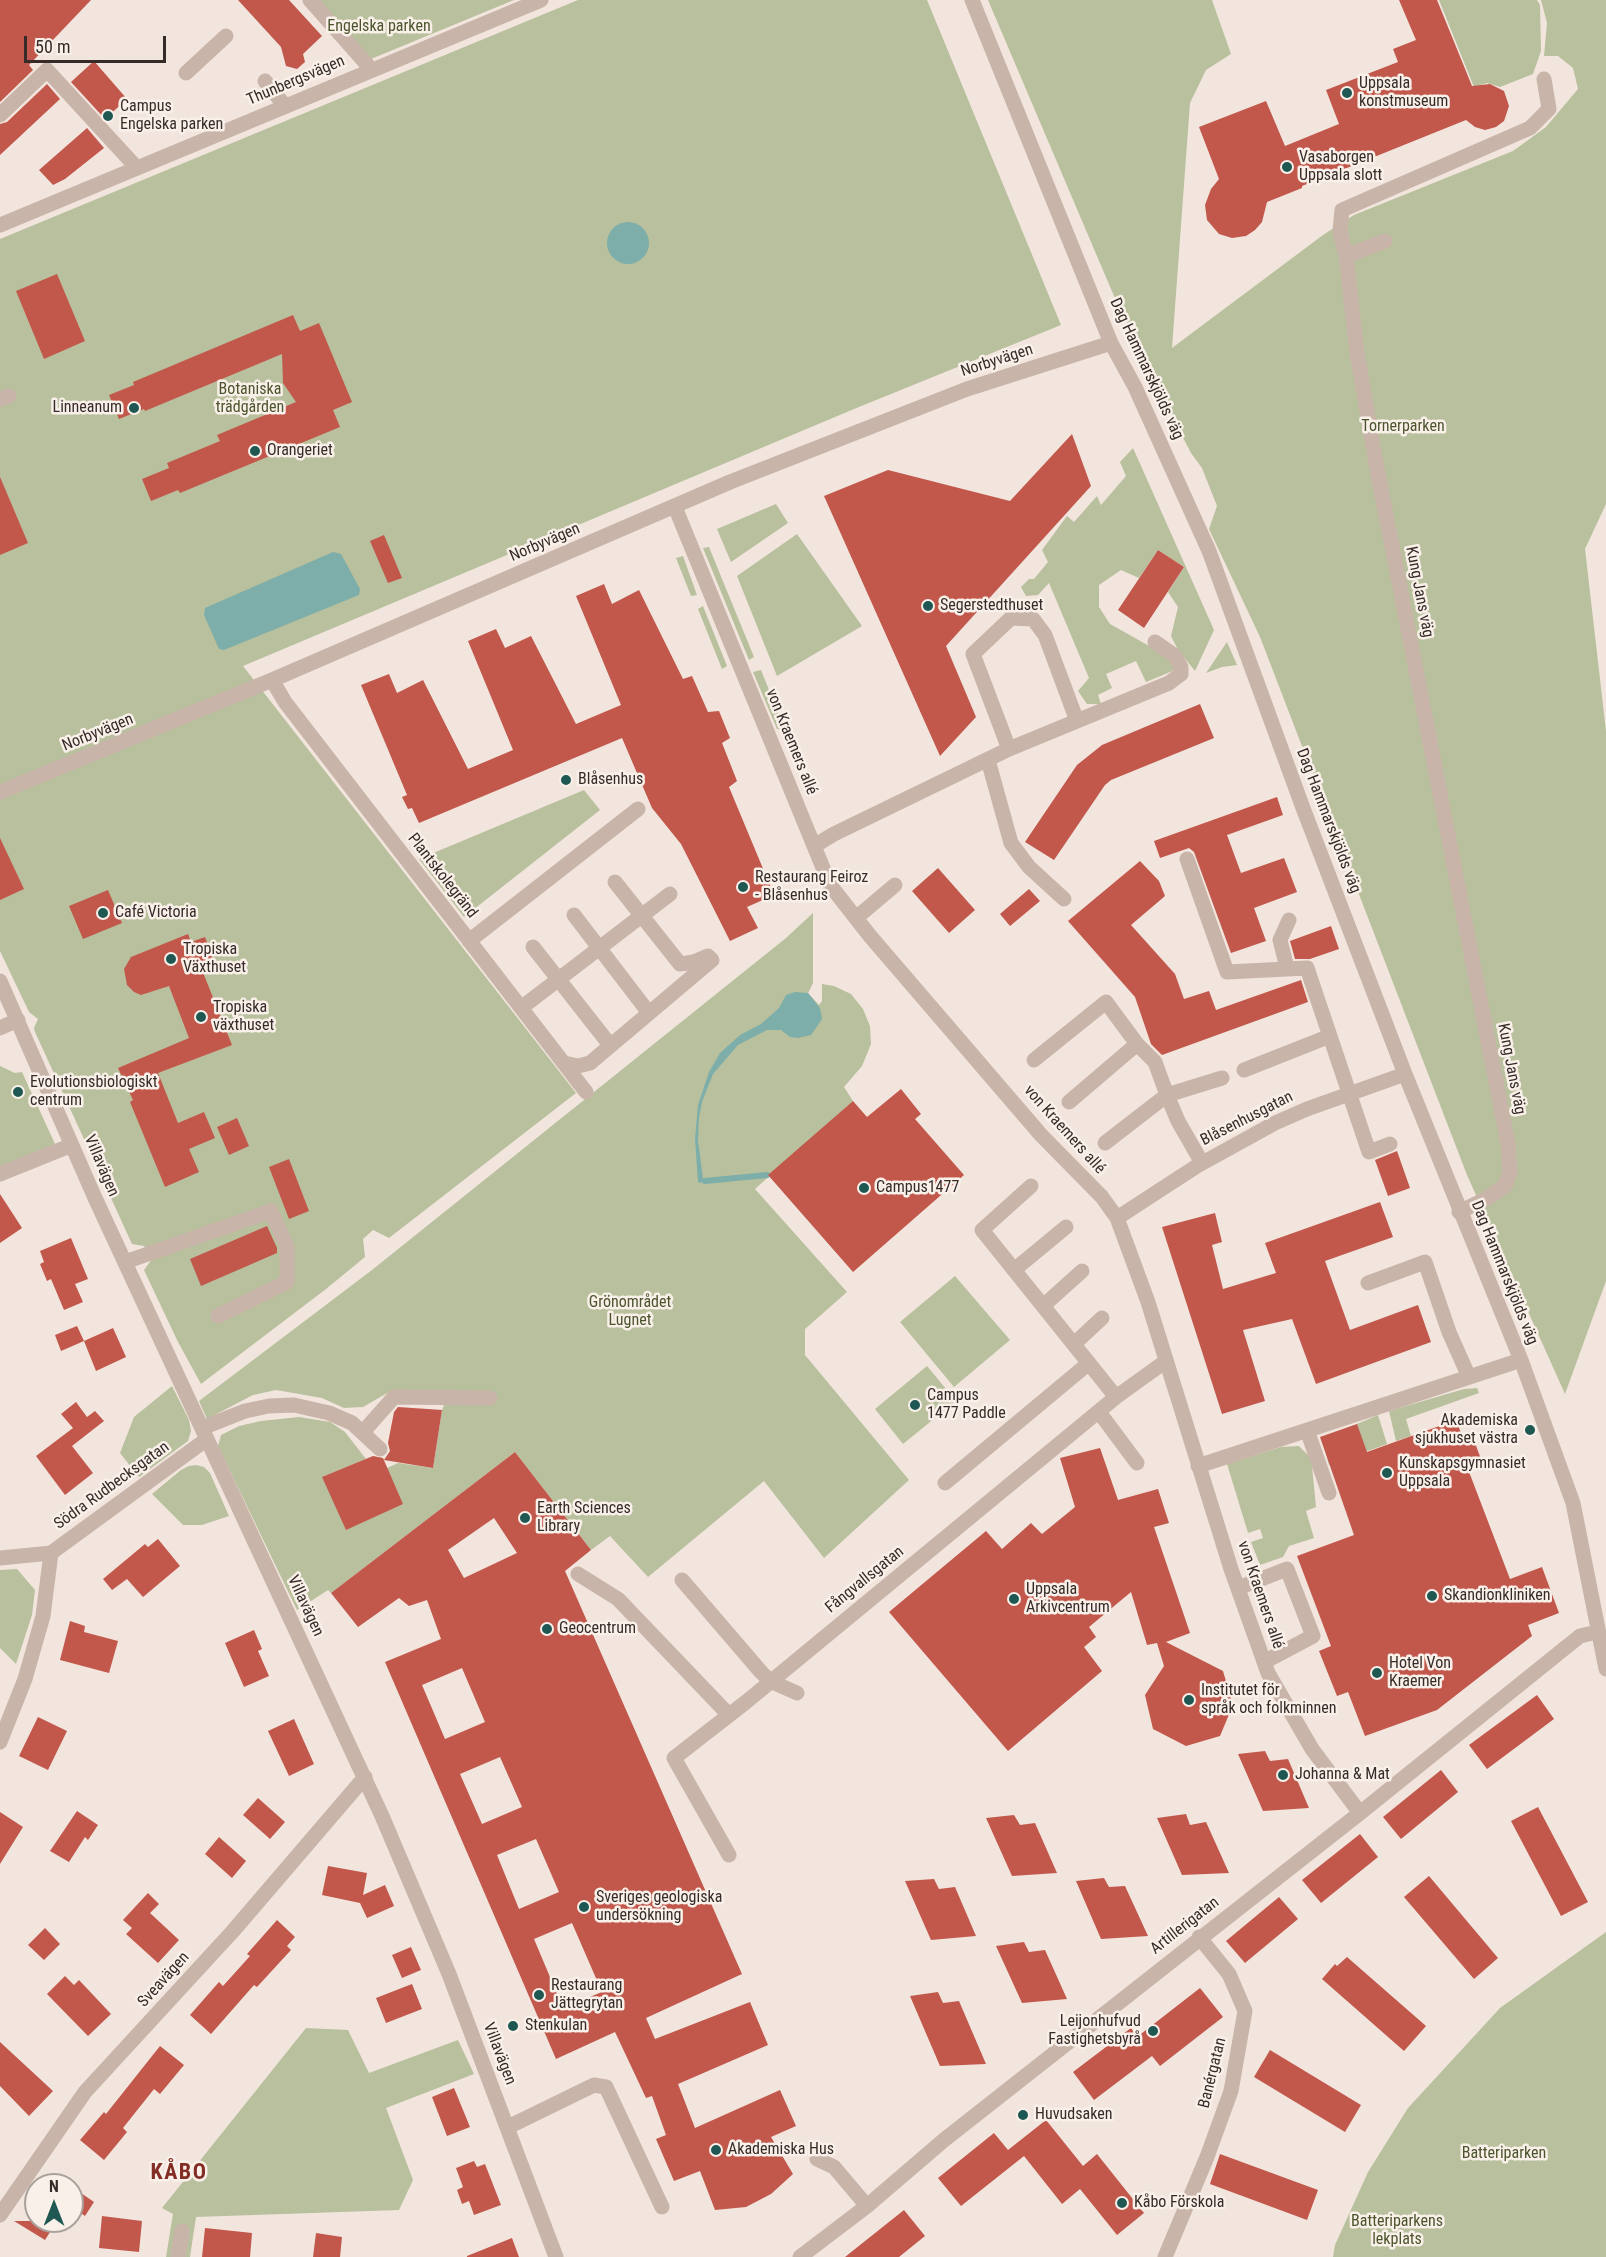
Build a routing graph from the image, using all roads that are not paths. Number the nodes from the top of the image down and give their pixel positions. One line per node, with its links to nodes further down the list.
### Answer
1 (310, 0): 5 (street)
2 (541, 0): 5 (street, Thunbergsvägen)
3 (972, 0): 15 (street, Dag Hammarskjölds väg)
4 (225, 36): 6 (street)
5 (372, 69): 9 (street, Thunbergsvägen)
6 (186, 73)
7 (1544, 79): 14 (street, Kung Jans väg)
8 (266, 81): 9 (street)
9 (285, 106): 11 (street, Thunbergsvägen)
10 (0, 115): 11 (street)
11 (137, 168): 12 (street, Thunbergsvägen)
12 (0, 225)
13 (1385, 242): 14 (street)
14 (1346, 256): 62 (street, Kung Jans väg)
15 (1111, 342): 16 (street, Norbyvägen); 50 (street, Dag Hammarskjölds väg)
16 (675, 507): 18 (street, Norbyvägen); 24 (street, von Kraemers allé)
17 (1155, 642): 19 (street)
18 (272, 680): 22 (street, Norbyvägen); 34 (street, Plantskolegränd)
19 (1077, 721): 20 (street); 20 (street)
20 (1009, 749): 21 (street)
21 (988, 760): 24 (street); 29 (street)
22 (0, 792)
23 (638, 809): 34 (street)
24 (814, 846): 32 (street, von Kraemers allé)
25 (1187, 859): 37 (street)
26 (615, 882): 31 (street)
27 (895, 885): 32 (street)
28 (670, 894): 31 (street)
29 (1064, 899)
30 (574, 915): 36 (street)
31 (642, 916): 36 (street); 41 (street)
32 (856, 918): 63 (street, von Kraemers allé)
33 (1289, 920): 37 (street)
34 (469, 941): 40 (street, Plantskolegränd)
35 (533, 947): 38 (street)
36 (599, 948): 38 (street); 41 (street)
37 (1287, 968): 44 (street)
38 (559, 980): 40 (street); 46 (street)
39 (0, 981): 42 (street, Villavägen)
40 (522, 1008): 48 (street, Plantskolegränd)
41 (649, 1013): 46 (street)
42 (18, 1020): 43 (street); 58 (street, Villavägen)
43 (0, 1028)
44 (1330, 1036): 49 (street); 53 (street)
45 (1137, 1044): 47 (street); 54 (street); 55 (street)
46 (610, 1045): 48 (street)
47 (1034, 1060)
48 (564, 1063): 52 (street, Plantskolegränd)
49 (1244, 1070)
50 (1405, 1074): 53 (street, Blåsenhusgatan); 62 (street, Dag Hammarskjölds väg)
51 (1222, 1078): 54 (street)
52 (586, 1092)
53 (1350, 1094): 57 (street); 59 (street, Blåsenhusgatan)
54 (1167, 1095): 56 (street); 59 (street)
55 (1070, 1102)
56 (1105, 1143)
57 (1390, 1144)
58 (72, 1145): 60 (street); 65 (street, Villavägen)
59 (1202, 1163): 63 (street, Blåsenhusgatan)
60 (0, 1174)
61 (1031, 1186): 66 (street)
62 (1459, 1212): 73 (street, Dag Hammarskjölds väg)
63 (1117, 1218): 74 (street, von Kraemers allé)
64 (1066, 1227): 66 (street)
65 (125, 1262): 70 (street); 82 (street, Villavägen)
66 (1014, 1270): 69 (street)
67 (1082, 1271): 69 (street)
68 (1368, 1283): 76 (street)
69 (1043, 1306): 72 (street)
70 (218, 1316)
71 (1102, 1318): 72 (street)
72 (1074, 1344): 75 (street)
73 (1521, 1360): 76 (street); 93 (street, Dag Hammarskjölds väg)
74 (1166, 1361): 77 (street, Fångvallsgatan); 85 (street, von Kraemers allé)
75 (1089, 1363): 77 (street); 86 (street)
76 (1469, 1377): 80 (street)
77 (1116, 1397): 79 (street, Fångvallsgatan)
78 (490, 1398): 81 (street)
79 (1099, 1412): 84 (street); 96 (street, Fångvallsgatan)
80 (1307, 1430): 85 (street); 87 (street)
81 (363, 1432): 82 (street, Södra Rudbecksgatan); 83 (street, Södra Rudbecksgatan)
82 (205, 1434): 88 (street, Södra Rudbecksgatan); 100 (street, Villavägen)
83 (380, 1449)
84 (1137, 1463)
85 (1198, 1466): 92 (street, von Kraemers allé)
86 (945, 1483)
87 (1329, 1493)
88 (51, 1553): 89 (street); 99 (street, Södra Rudbecksgatan)
89 (0, 1558)
90 (578, 1574): 98 (street)
91 (682, 1580): 96 (street)
92 (1238, 1588): 94 (street, von Kraemers allé); 94 (street)
93 (1597, 1632): 95 (street, Dag Hammarskjölds väg); 101 (street, Artillerigatan)
94 (1264, 1662): 101 (street, von Kraemers allé)
95 (1606, 1669)
96 (770, 1681): 97 (street); 98 (street, Fångvallsgatan)
97 (797, 1693)
98 (729, 1715): 102 (street, Fångvallsgatan)
99 (0, 1742)
100 (365, 1777): 104 (street, Villavägen); 108 (street, Sveavägen)
101 (1360, 1813): 103 (street, Artillerigatan)
102 (729, 1855)
103 (1200, 1937): 106 (street, Artillerigatan); 113 (street, Banérgatan)
104 (508, 2127): 107 (street); 111 (street, Villavägen)
105 (818, 2159): 106 (street)
106 (867, 2206): 112 (street, Artillerigatan)
107 (662, 2207)
108 (0, 2215)
109 (182, 2231): 110 (street)
110 (178, 2257)
111 (556, 2257)
112 (800, 2257)
113 (1165, 2257)

